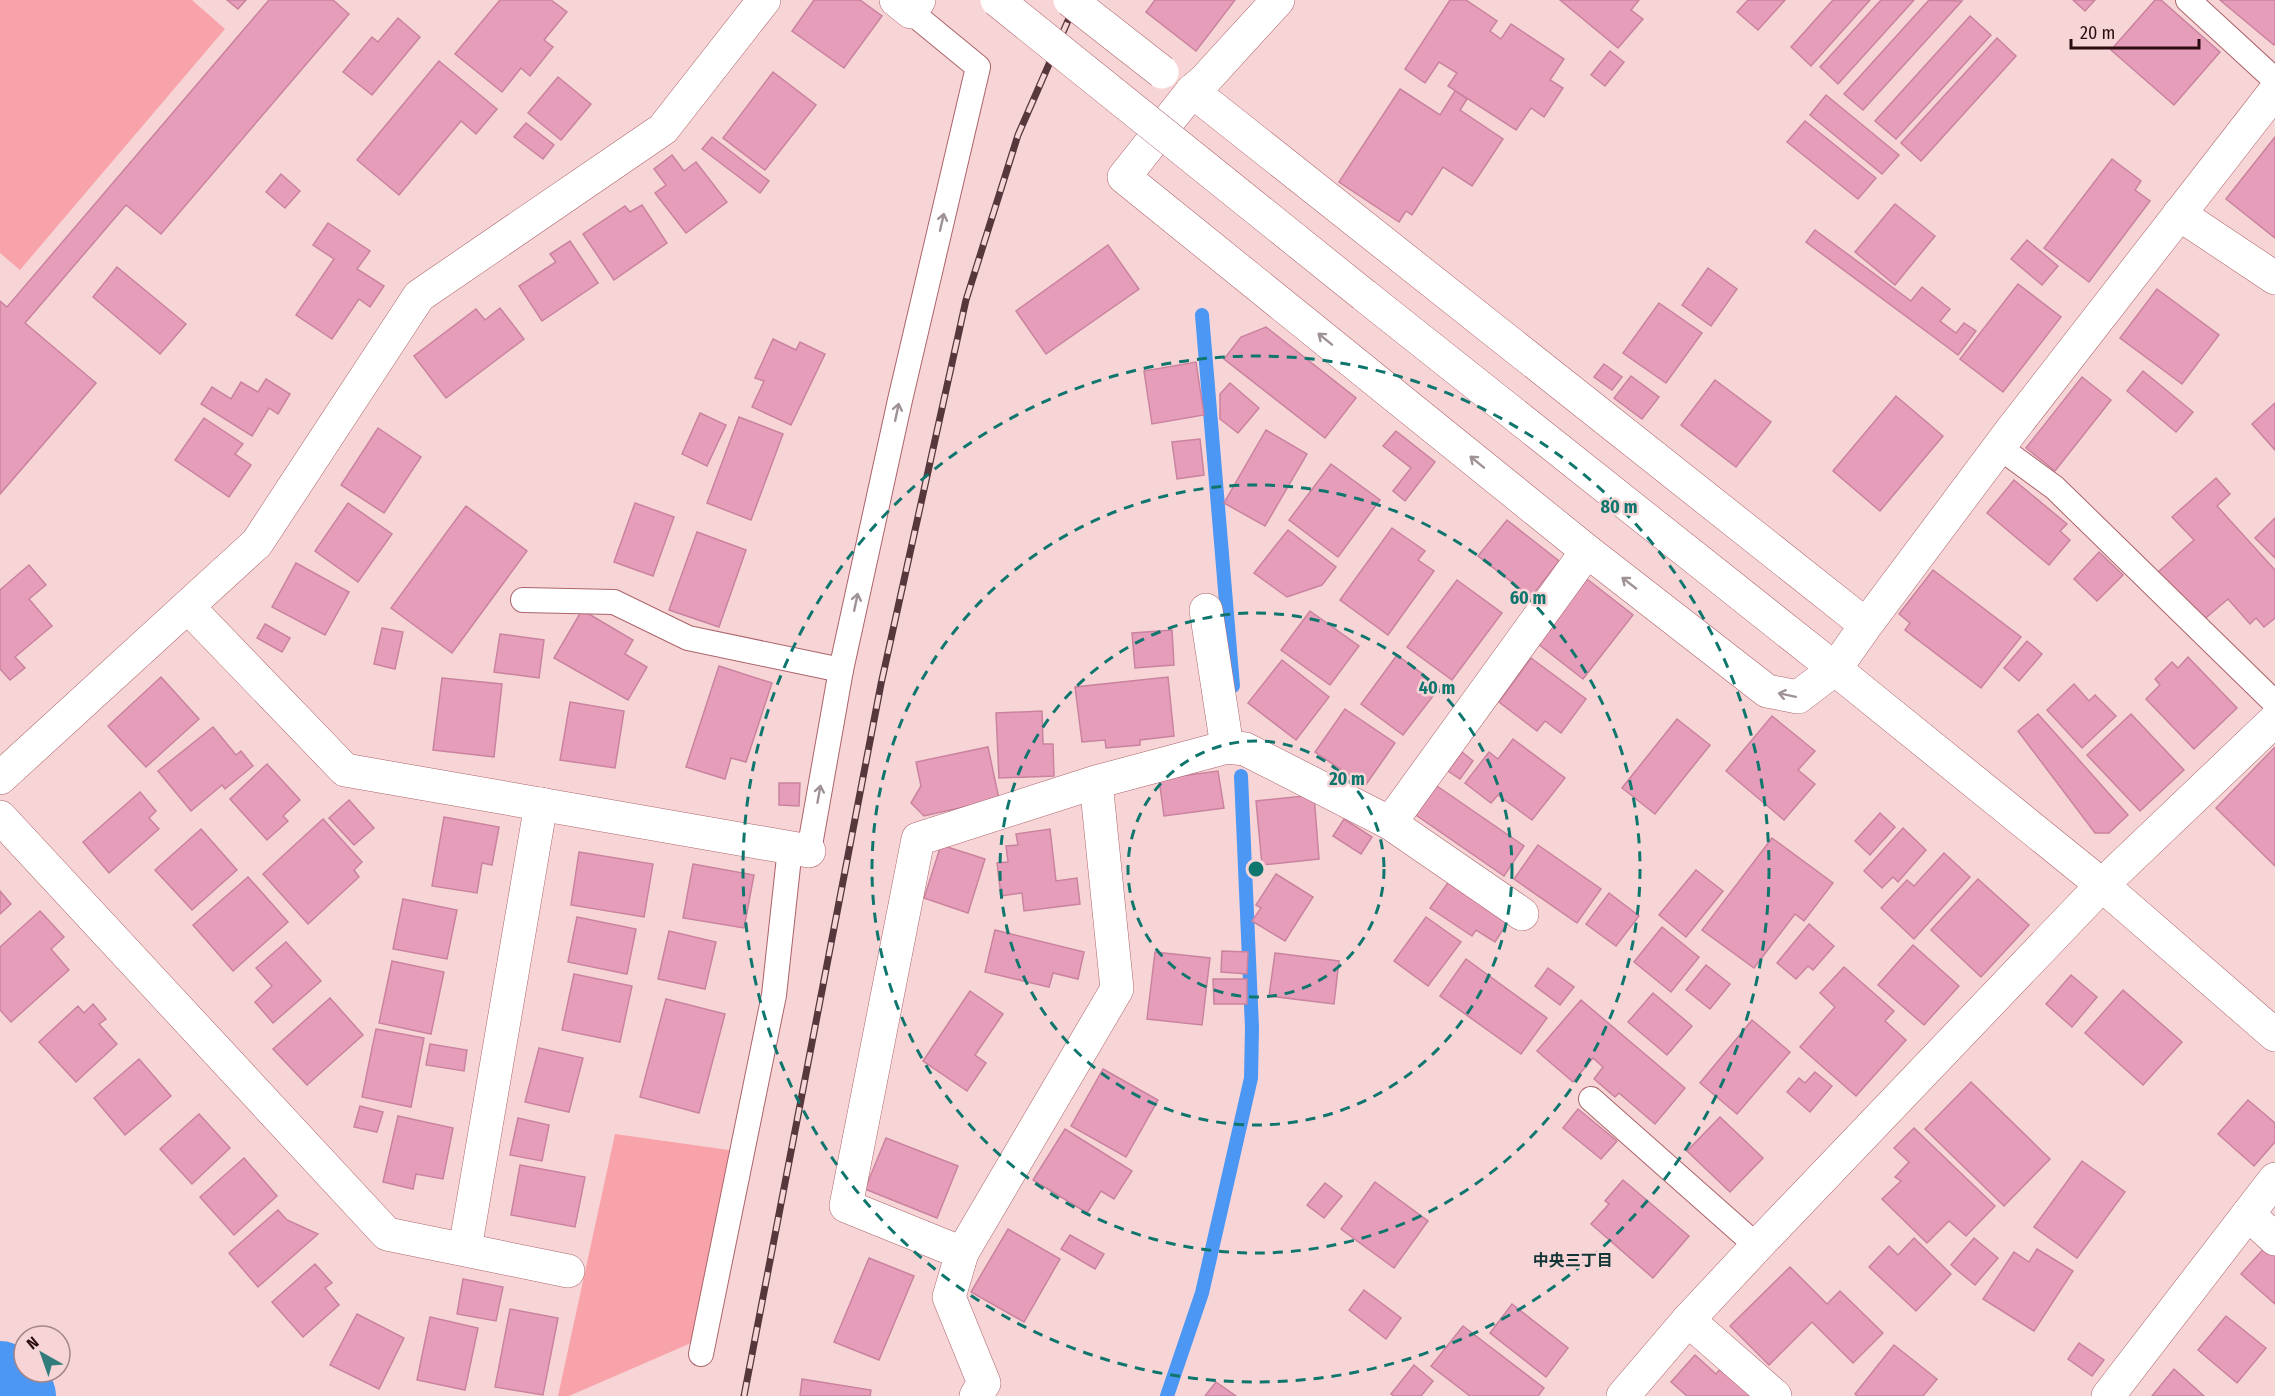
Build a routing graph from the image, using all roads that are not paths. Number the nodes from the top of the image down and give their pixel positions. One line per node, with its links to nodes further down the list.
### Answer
1 (764, 0): 16 (street)
2 (997, 0): 19 (street, bridge)
3 (1070, 0): 7 (street, bridge)
4 (1278, 0): 9 (street)
5 (2188, 0): 8 (lane)
6 (909, 4): 20 (lane, one-way to 6)
7 (1162, 72)
8 (2275, 80)
9 (1191, 91): 14 (street, one-way to 9); 18 (street)
10 (2275, 91): 11 (street)
11 (2179, 213): 12 (street); 13 (street)
12 (2275, 278)
13 (1999, 447): 18 (street); 21 (lane)
14 (1587, 551): 19 (street, one-way to 14); 28 (street)
15 (523, 600): 20 (lane)
16 (188, 607): 24 (street); 26 (street)
17 (1206, 610): 23 (street)
18 (1866, 625): 19 (street)
19 (1835, 669): 30 (street)
20 (841, 670): 29 (lane, one-way to 20)
21 (2275, 704)
22 (2275, 720): 30 (street)
23 (1227, 747): 25 (street); 28 (street)
24 (0, 778)
25 (1096, 782): 39 (street); 39 (street)
26 (541, 804): 29 (street); 38 (street)
27 (0, 817): 38 (street)
28 (1390, 823): 31 (street)
29 (800, 850): 42 (lane)
30 (2102, 885): 32 (street); 37 (street)
31 (1522, 914)
32 (2275, 1035)
33 (1591, 1100): 37 (lane)
34 (2275, 1179): 35 (street)
35 (2248, 1214): 36 (street); 46 (street)
36 (2275, 1239)
37 (1756, 1246): 41 (street)
38 (465, 1249): 40 (street)
39 (962, 1253): 43 (street)
40 (568, 1270)
41 (1688, 1320): 44 (street); 45 (street)
42 (701, 1353)
43 (976, 1396)
44 (1623, 1396)
45 (1775, 1396)
46 (2108, 1396)

